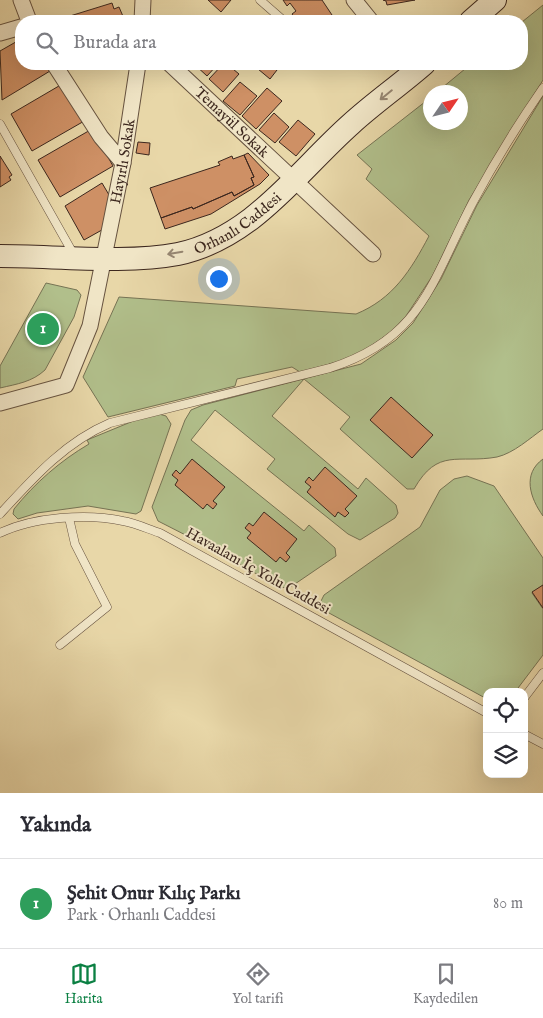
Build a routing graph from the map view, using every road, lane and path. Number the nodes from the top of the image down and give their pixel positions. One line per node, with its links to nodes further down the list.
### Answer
1 (21, 0): 6 (street)
2 (143, 0): 7 (street)
3 (260, 0): 8 (lane)
4 (354, 0): 9 (street)
5 (495, 0): 10 (street)
6 (27, 15)
7 (142, 15)
8 (277, 15)
9 (363, 15)
10 (479, 15)
11 (15, 29): 12 (street)
12 (0, 33)
13 (58, 70): 19 (street)
14 (137, 70): 19 (street, Hayırlı Sokak)
15 (177, 70): 20 (street, Temayül Sokak)
16 (410, 70): 20 (street, Orhanlı Caddesi, one-way to 20)
17 (543, 88): 26 (lane)
18 (0, 124): 23 (lane)
19 (124, 163): 24 (street, Hayırlı Sokak)
20 (295, 179): 21 (street, Temayül Sokak); 24 (street, Orhanlı Caddesi, one-way to 24)
21 (373, 254)
22 (0, 256): 23 (street, Orhanlı Caddesi)
23 (75, 257): 24 (street, Orhanlı Caddesi)
24 (105, 257): 25 (street, Hayırlı Sokak)
25 (0, 403)
26 (0, 514)
27 (69, 518): 28 (lane, Havaalanı İç Yolu Caddesi); 29 (lane); 32 (lane, Havaalanı İç Yolu Caddesi)
28 (0, 533)
29 (60, 645)
30 (543, 673): 31 (lane)
31 (528, 693)
32 (483, 711)
33 (528, 736): 34 (lane)
34 (543, 744)

